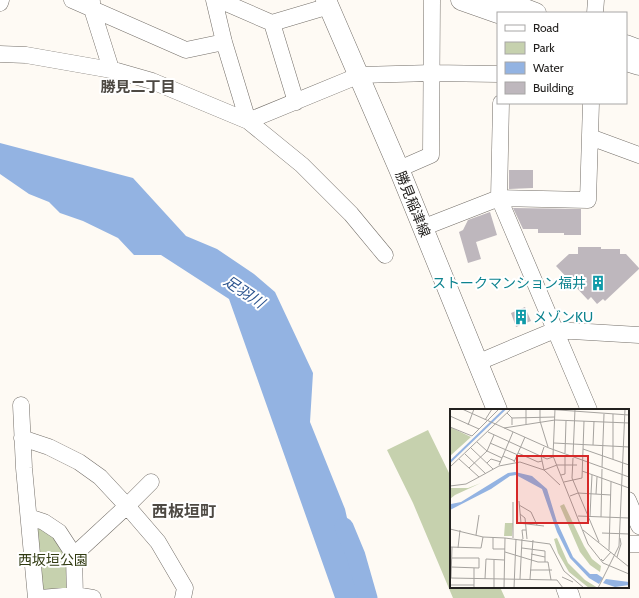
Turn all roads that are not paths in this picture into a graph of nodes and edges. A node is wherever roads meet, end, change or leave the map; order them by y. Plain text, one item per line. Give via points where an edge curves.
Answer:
1 (72, 0) edge
2 (214, 0) edge
3 (219, 0) edge
4 (432, 0) edge
5 (461, 0) edge
6 (596, 0) edge
7 (327, 3) edge
8 (92, 4) edge
9 (503, 4) edge
10 (532, 12) edge
11 (595, 12) edge
12 (272, 23) junction
13 (224, 42) junction
14 (627, 45) edge
15 (639, 50) edge
16 (0, 54) edge
17 (627, 61) edge
18 (639, 65) edge
19 (111, 69) junction
20 (432, 73) junction
21 (497, 74) edge
22 (360, 76) junction
23 (296, 102) junction
24 (501, 104) edge
25 (591, 104) edge
26 (248, 121) junction
27 (590, 137) junction
28 (639, 155) edge
29 (399, 169) junction
30 (499, 198) junction
31 (422, 228) junction
32 (384, 255) dead end
33 (555, 330) junction
34 (639, 335) edge
35 (479, 362) junction
36 (21, 405) dead end
37 (498, 409) edge
38 (589, 409) edge
39 (22, 438) junction
40 (151, 482) dead end
41 (629, 502) edge
42 (128, 506) junction
43 (29, 517) junction
44 (639, 526) edge
45 (74, 555) junction
46 (566, 588) edge
47 (75, 596) edge
48 (36, 598) edge
49 (41, 598) edge
50 (93, 598) edge
51 (183, 598) edge
52 (570, 598) edge

1 - 8 street
2 - 13 street
3 - 12 street
4 - 20 street
5 - 9 main road
6 - 11 street
7 - 12 street
7 - 22 main road, 勝見稲津線
8 - 13 street via 186,50
8 - 19 street
9 - 10 main road
12 - 23 street
13 - 26 street
14 - 15 main road
16 - 19 street via 26,54
17 - 18 main road
19 - 26 street via 152,81
20 - 21 street
20 - 22 street
20 - 29 street via 431,155
22 - 23 street
22 - 29 main road, 勝見稲津線
23 - 26 street
24 - 30 street
25 - 27 street
26 - 32 street via 302,165 351,214
27 - 28 street
27 - 30 street via 588,200
29 - 31 main road, 勝見稲津線
30 - 31 street
30 - 33 street
31 - 35 main road, 勝見稲津線
33 - 34 street
33 - 35 street
33 - 38 street
35 - 37 main road, 勝見稲津線
36 - 39 street
39 - 42 street via 49,447 79,462 100,477
39 - 43 street
40 - 42 street
41 - 44 street
42 - 45 street
42 - 51 street via 158,542 185,588
43 - 45 street via 44,522 59,532
43 - 48 street
45 - 47 street
46 - 52 main road
47 - 49 street
47 - 50 street

